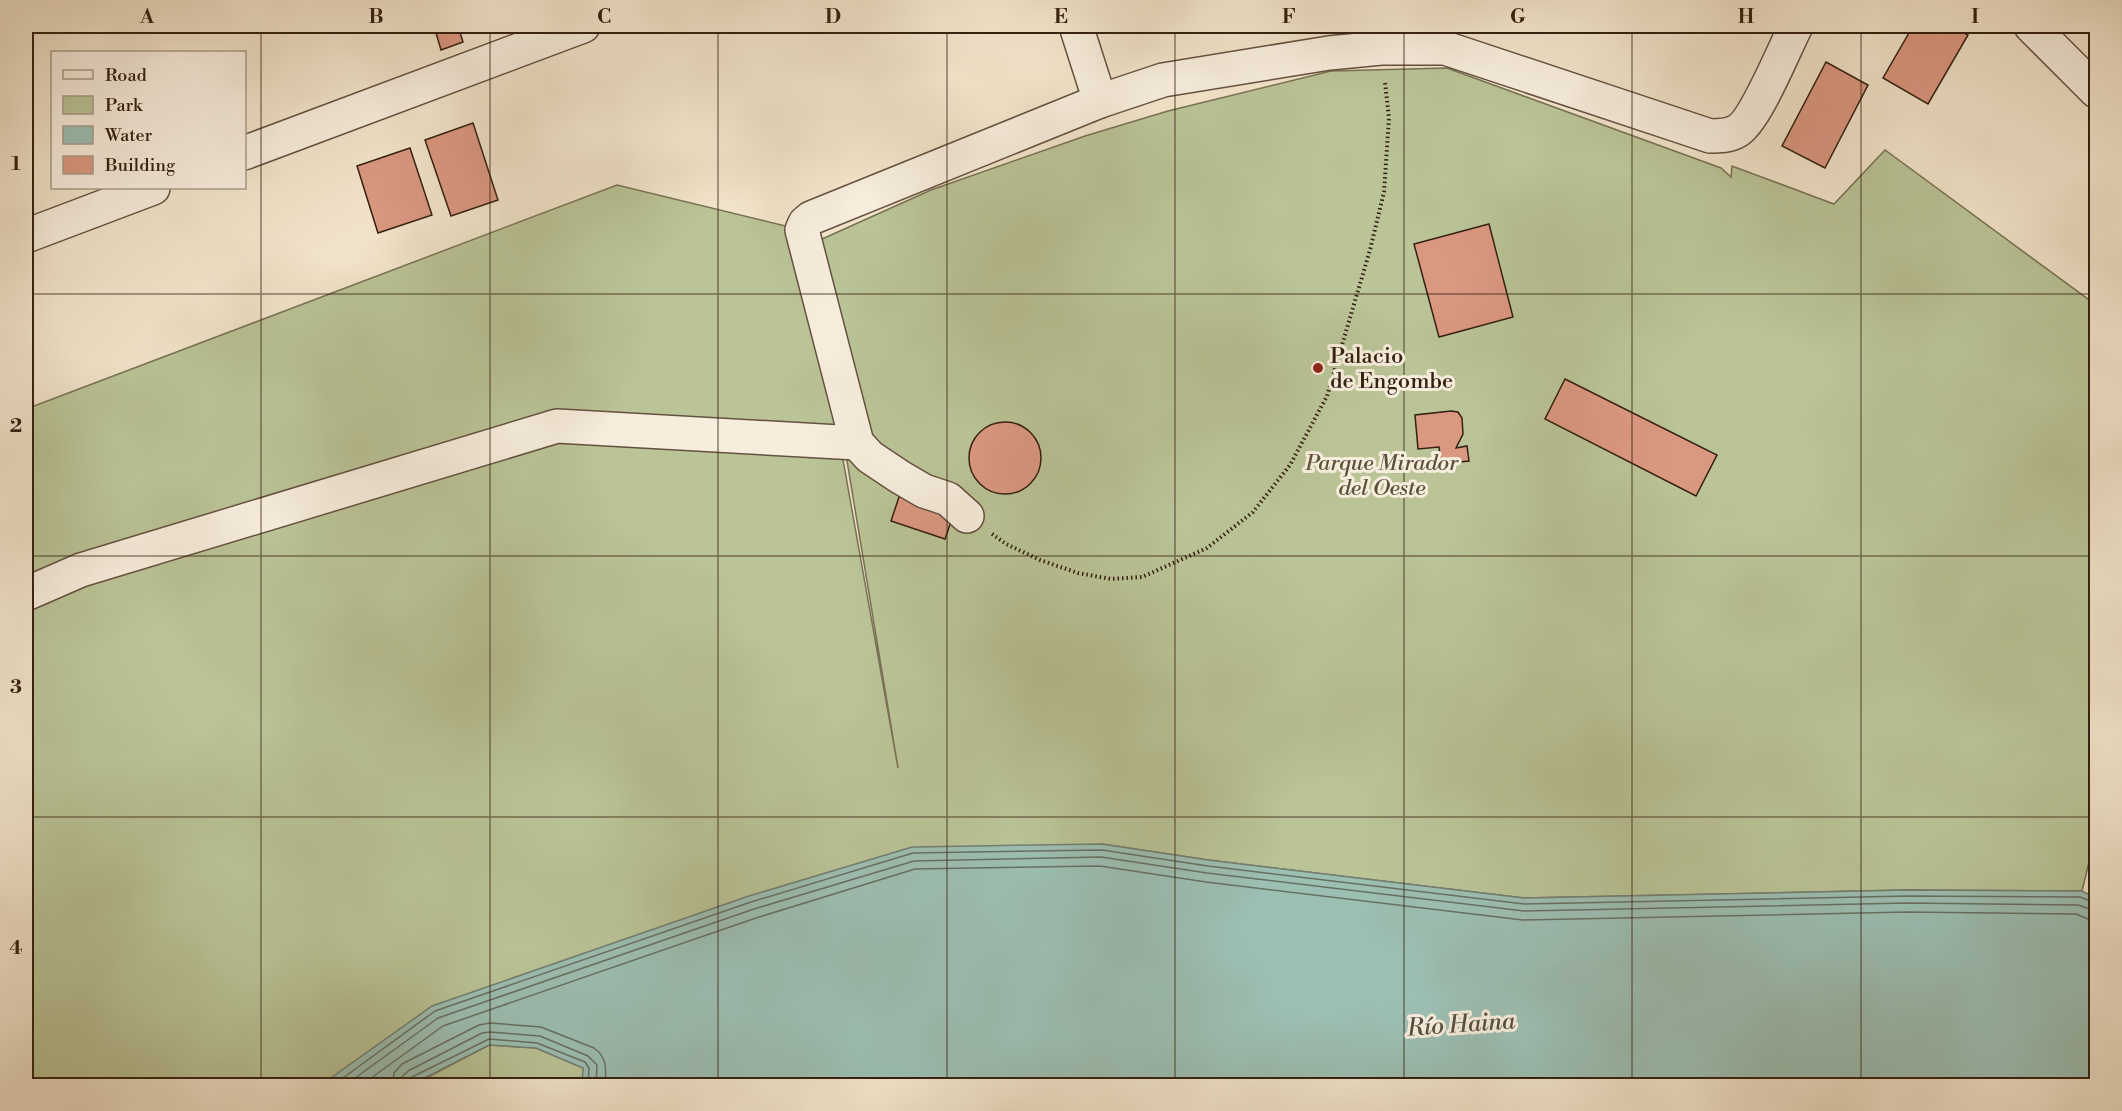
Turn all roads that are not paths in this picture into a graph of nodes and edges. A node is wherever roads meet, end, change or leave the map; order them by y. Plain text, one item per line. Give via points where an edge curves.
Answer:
1 (583, 26) edge
2 (1076, 26) edge
3 (1796, 26) edge
4 (2031, 26) edge
5 (2097, 91) edge
6 (1100, 101) junction
7 (246, 152) edge
8 (150, 189) edge
9 (26, 236) edge
10 (857, 443) junction
11 (967, 516) road end
12 (26, 594) edge

1 - 7 street
2 - 6 street
3 - 6 street via 1752,117 1739,130 1726,135 1710,136 1445,48 1329,53 1163,80
4 - 5 street
6 - 10 street via 805,223 802,230
8 - 9 street
10 - 11 street via 900,477 924,491 948,498
10 - 12 street via 557,426 81,570

